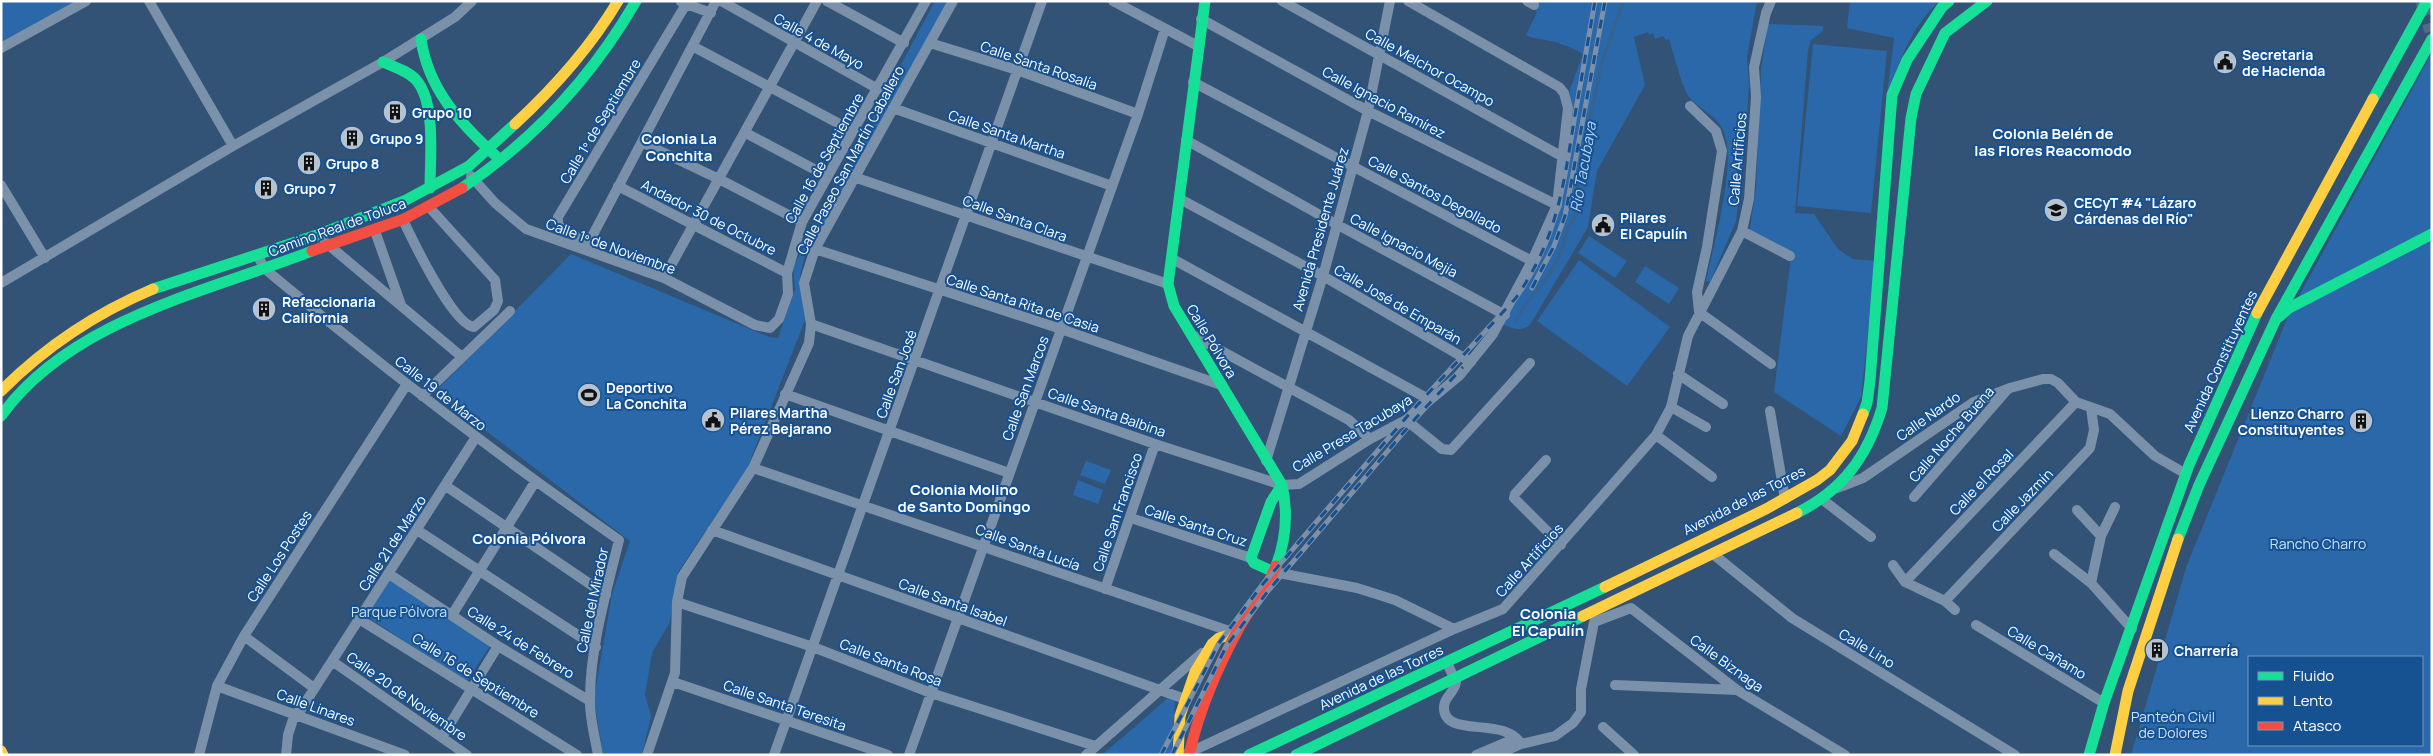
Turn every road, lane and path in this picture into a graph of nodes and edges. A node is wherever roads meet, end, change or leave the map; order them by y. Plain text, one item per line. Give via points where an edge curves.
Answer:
1 (86, 1) edge
2 (149, 1) edge
3 (472, 1) edge
4 (618, 1) edge
5 (636, 1) edge
6 (716, 1) edge
7 (722, 1) edge
8 (817, 1) edge
9 (827, 1) edge
10 (926, 1) edge
11 (953, 1) edge
12 (1042, 1) edge
13 (1113, 1) edge
14 (1205, 1) edge
15 (1282, 1) edge
16 (1390, 1) edge
17 (1408, 1) edge
18 (1771, 1) edge
19 (1949, 1) edge
20 (1987, 1) edge
21 (2418, 1) edge
22 (2427, 1) edge
23 (685, 2) edge
24 (711, 13) junction
25 (1201, 19) junction
26 (2416, 21) junction
27 (1165, 29) junction
28 (2432, 38) edge
29 (421, 39) junction
30 (794, 43) junction
31 (904, 43) junction
32 (930, 43) junction
33 (1198, 46) junction
34 (694, 47) junction
35 (1, 48) edge
36 (1380, 54) junction
37 (383, 62) junction
38 (1017, 70) junction
39 (1193, 82) junction
40 (769, 88) junction
41 (878, 89) junction
42 (1690, 106) dead end
43 (893, 108) junction
44 (1368, 111) junction
45 (1138, 114) junction
46 (853, 131) junction
47 (746, 133) junction
48 (1186, 140) junction
49 (643, 143) junction
50 (991, 144) junction
51 (233, 146) junction
52 (488, 149) junction
53 (1564, 157) junction
54 (501, 161) junction
55 (1352, 166) junction
56 (465, 169) junction
57 (827, 176) junction
58 (854, 178) junction
59 (719, 179) junction
60 (476, 181) junction
61 (1, 185) edge
62 (618, 186) junction
63 (1112, 186) junction
64 (430, 188) junction
65 (410, 198) junction
66 (1180, 199) junction
67 (1557, 205) junction
68 (430, 208) junction
69 (416, 214) junction
70 (967, 215) junction
71 (403, 220) junction
72 (802, 222) junction
73 (1336, 224) junction
74 (694, 225) junction
75 (375, 231) junction
76 (1742, 231) junction
77 (315, 234) junction
78 (2432, 234) edge
79 (329, 245) junction
80 (587, 247) junction
81 (814, 249) junction
82 (256, 255) junction
83 (1790, 256) dead end
84 (1881, 257) junction
85 (46, 258) junction
86 (1086, 258) junction
87 (1171, 258) junction
88 (1897, 258) junction
89 (1532, 261) junction
90 (264, 269) junction
91 (787, 273) junction
92 (1323, 276) junction
93 (664, 278) junction
94 (1, 283) edge
95 (1168, 284) junction
96 (940, 290) junction
97 (402, 306) junction
98 (510, 310) dead end
99 (1699, 312) junction
100 (1505, 315) junction
101 (2276, 319) junction
102 (811, 324) junction
103 (764, 328) joint
104 (1061, 329) junction
105 (1306, 330) junction
106 (1189, 333) junction
107 (36, 356) junction
108 (462, 357) junction
109 (915, 360) junction
110 (1471, 362) junction
111 (1530, 363) dead end
112 (1771, 364) dead end
113 (47, 369) junction
114 (1678, 374) junction
115 (406, 384) junction
116 (1221, 386) junction
117 (1289, 386) junction
118 (2010, 388) junction
119 (1, 391) edge
120 (785, 394) junction
121 (422, 396) junction
122 (1430, 400) junction
123 (1035, 402) junction
124 (2076, 402) junction
125 (1723, 404) dead end
126 (1671, 407) junction
127 (2091, 408) junction
128 (1770, 411) dead end
129 (1, 416) edge
130 (1406, 420) junction
131 (1706, 428) dead end
132 (889, 432) junction
133 (1656, 435) junction
134 (476, 437) junction
135 (1370, 439) junction
136 (1155, 444) junction
137 (1546, 460) dead end
138 (1266, 462) junction
139 (753, 468) junction
140 (1009, 473) junction
141 (2186, 474) junction
142 (1712, 476) dead end
143 (535, 482) junction
144 (1282, 485) junction
145 (446, 486) junction
146 (1835, 488) junction
147 (1914, 498) dead end
148 (1785, 499) junction
149 (1823, 500) junction
150 (864, 504) junction
151 (2115, 507) dead end
152 (2077, 510) dead end
153 (1131, 518) junction
154 (1746, 518) junction
155 (507, 526) junction
156 (417, 530) junction
157 (712, 530) junction
158 (1752, 535) junction
159 (2101, 536) junction
160 (1871, 538) dead end
161 (619, 540) joint
162 (984, 545) junction
163 (1561, 545) junction
164 (1713, 554) junction
165 (2054, 554) dead end
166 (1252, 558) junction
167 (1893, 565) dead end
168 (480, 570) junction
169 (1274, 572) junction
170 (388, 574) junction
171 (839, 575) junction
172 (1905, 582) junction
173 (2091, 583) junction
174 (1105, 590) junction
175 (606, 595) junction
176 (1945, 601) junction
177 (677, 602) junction
178 (2154, 608) junction
179 (1955, 610) dead end
180 (452, 615) junction
181 (957, 618) junction
182 (360, 619) junction
183 (1976, 625) dead end
184 (1454, 629) junction
185 (2132, 629) junction
186 (1236, 633) junction
187 (244, 636) junction
188 (1212, 644) junction
189 (498, 646) junction
190 (596, 647) junction
191 (813, 647) junction
192 (332, 661) junction
193 (1447, 663) junction
194 (1454, 678) junction
195 (673, 682) junction
196 (1615, 685) dead end
197 (217, 686) junction
198 (314, 688) junction
199 (471, 688) junction
200 (1163, 689) junction
201 (1737, 690) junction
202 (931, 693) junction
203 (1185, 698) junction
204 (590, 701) junction
205 (2104, 703) junction
206 (296, 714) junction
207 (787, 719) junction
208 (1603, 727) dead end
209 (2096, 727) junction
210 (442, 737) junction
211 (1518, 741) junction
212 (1096, 746) junction
213 (1, 751) edge
214 (649, 754) edge
215 (1185, 754) edge
216 (3, 755) edge
217 (199, 755) edge
218 (286, 755) edge
219 (405, 755) edge
220 (467, 755) edge
221 (577, 755) edge
222 (598, 755) edge
223 (774, 755) edge
224 (888, 755) edge
225 (910, 755) edge
226 (1086, 755) edge
227 (1249, 755) edge
228 (1296, 755) edge
229 (1476, 755) edge
230 (1496, 755) edge
231 (1634, 755) edge
232 (1845, 755) edge
233 (2015, 755) edge
234 (2084, 755) edge
235 (2089, 755) edge
236 (2100, 755) edge
237 (2115, 755) edge

1 - 35 street
2 - 51 street
3 - 29 street via 455,17
4 - 52 main road, Camino Real de Toluca via 569,72
5 - 54 main road, Camino Real de Toluca via 609,47 580,83
6 - 24 street
7 - 30 street, Calle 4 de Mayo
8 - 30 street
9 - 31 street
10 - 31 street, Calle 16 de Septiembre
11 - 32 street, Calle Paseo San Martín Caballero
12 - 38 street, Calle San José
13 - 27 street
14 - 25 main road, Calle Pólvora
15 - 36 street, Calle Melchor Ocampo
16 - 36 street, Avenida Presidente Juárez
17 - 53 street, Calle Presa Tacubaya via 1559,88 1564,93 1568,108
18 - 76 street, Calle Artificios via 1754,67 1756,97 1749,199
19 - 84 main road, Avenida de las Torres via 1907,60 1892,95
20 - 88 main road via 1945,34 1916,94
21 - 26 main road
22 - 26 main road, Avenida Constituyentes
23 - 24 street
23 - 80 street, Calle 1º de Septiembre via 558,217 561,228
24 - 34 street
25 - 33 main road, Calle Pólvora
25 - 44 street, Calle Ignacio Ramírez
26 - 141 main road, Avenida Constituyentes via 2256,314
27 - 33 street
27 - 45 street, Calle San Marcos
28 - 101 main road
29 - 37 street
29 - 52 main road via 428,73 458,120
30 - 40 street
30 - 41 street, Calle 4 de Mayo
31 - 41 street, Calle 16 de Septiembre
32 - 38 street, Calle Santa Rosalía
32 - 43 street, Calle Paseo San Martín Caballero
33 - 39 main road, Calle Pólvora
34 - 40 street
34 - 49 street
36 - 44 street, Avenida Presidente Juárez
36 - 53 street, Calle Melchor Ocampo
37 - 51 street
37 - 64 main road via 409,74 423,90 428,116
38 - 45 street, Calle Santa Rosalía
38 - 50 street, Calle San José
39 - 48 main road, Calle Pólvora
39 - 55 street, Calle Santos Degollado
40 - 46 street
40 - 47 street
41 - 46 street, Calle 16 de Septiembre
42 - 99 street, Calle Artificios via 1716,131 1722,151 1697,292
43 - 50 street, Calle Santa Martha
43 - 58 street, Calle Paseo San Martín Caballero
44 - 55 street, Avenida Presidente Juárez
44 - 67 street, Calle Ignacio Ramírez
45 - 63 street, Calle San Marcos
46 - 57 street, Calle 16 de Septiembre
47 - 57 street
47 - 59 street
48 - 66 main road, Calle Pólvora
48 - 73 street, Calle Ignacio Mejía
49 - 59 street
49 - 62 street
50 - 63 street, Calle Santa Martha
50 - 70 street, Calle San José
51 - 85 street
52 - 54 main road
52 - 56 main road, Camino Real de Toluca
53 - 67 street, Calle Presa Tacubaya
54 - 60 main road, Camino Real de Toluca
55 - 73 street, Avenida Presidente Juárez
55 - 89 street, Calle Santos Degollado
56 - 60 street, Calle 1º de Noviembre
56 - 64 main road, Camino Real de Toluca
57 - 72 street, Calle 16 de Septiembre
58 - 70 street, Calle Santa Clara
58 - 81 street, Calle Paseo San Martín Caballero
59 - 72 street
59 - 74 street
60 - 68 main road, Camino Real de Toluca
60 - 80 street, Calle 1º de Noviembre via 509,217 526,229
61 - 85 street
62 - 74 street, Andador 30 de Octubre
62 - 80 street
63 - 86 street, Calle San Marcos
64 - 65 main road, Camino Real de Toluca
65 - 69 main road
65 - 77 main road, Camino Real de Toluca
66 - 87 main road, Calle Pólvora
66 - 92 street, Calle José de Emparán
67 - 89 street, Calle Presa Tacubaya
68 - 69 main road, Camino Real de Toluca
68 - 71 street via 495,280 498,301 494,310 477,325 468,325 443,295
69 - 71 main road, Camino Real de Toluca
70 - 86 street, Calle Santa Clara
70 - 96 street, Calle San José
71 - 75 main road, Camino Real de Toluca
72 - 91 street, Calle 16 de Septiembre
73 - 92 street, Avenida Presidente Juárez
73 - 100 street, Calle Ignacio Mejía
74 - 91 street, Andador 30 de Octubre
74 - 93 street
75 - 79 main road, Camino Real de Toluca
75 - 97 street
76 - 83 street
76 - 99 street, Calle Artificios
77 - 79 street
77 - 82 main road, Camino Real de Toluca
78 - 101 main road via 2290,308
79 - 90 main road, Camino Real de Toluca
79 - 97 street
80 - 93 street, Calle 1º de Noviembre
81 - 96 street, Calle Santa Rita de Casia
81 - 102 street, Calle Paseo San Martín Caballero via 804,283
82 - 90 street, Calle 19 de Marzo
82 - 107 main road, Camino Real de Toluca via 152,289 96,316
84 - 88 main road
84 - 148 main road, Avenida de las Torres via 1870,381 1860,422 1852,441 1830,470
85 - 94 street
86 - 95 street, Calle Santa Clara
86 - 104 street, Calle San Marcos
87 - 95 main road, Calle Pólvora
87 - 105 street
88 - 146 main road via 1882,408 1868,444
89 - 100 street, Calle Presa Tacubaya
90 - 113 main road, Camino Real de Toluca via 157,304 104,331
90 - 115 street, Calle 19 de Marzo
91 - 103 street, Calle 16 de Septiembre via 788,294 780,320 770,328
92 - 105 street, Avenida Presidente Juárez
92 - 110 street, Calle José de Emparán
93 - 103 street, Calle 1º de Noviembre
95 - 106 main road, Calle Pólvora via 1174,306
96 - 104 street, Calle Santa Rita de Casia
96 - 109 street, Calle San José
97 - 108 street
98 - 108 street
99 - 112 street
99 - 114 street, Calle Artificios via 1688,336
100 - 110 street, Calle Presa Tacubaya
101 - 178 main road via 2199,486
102 - 109 street, Calle Santa Balbina
102 - 120 street, Calle Paseo San Martín Caballero via 809,343
104 - 116 street, Calle Santa Rita de Casia
104 - 123 street, Calle San Marcos
105 - 117 street, Avenida Presidente Juárez
105 - 122 street
106 - 116 main road, Calle Pólvora
106 - 117 street
107 - 113 main road
107 - 119 main road, Camino Real de Toluca
108 - 121 street
109 - 123 street, Calle Santa Balbina
109 - 132 street, Calle San José
110 - 122 street, Calle Presa Tacubaya
111 - 130 street via 1451,450 1442,450
113 - 129 main road, Camino Real de Toluca
114 - 125 street
114 - 126 street, Calle Artificios
115 - 121 street, Calle 19 de Marzo
115 - 187 street, Calle Los Postes
116 - 138 main road, Calle Pólvora
117 - 135 street via 1349,420
117 - 138 street, Avenida Presidente Juárez
118 - 124 street, Calle Nardo via 2051,379
118 - 146 street, Calle Nardo via 1974,402 1864,478
118 - 147 street, Calle Noche Buena
120 - 132 street
120 - 139 street, Calle Paseo San Martín Caballero
121 - 134 street, Calle 19 de Marzo
122 - 130 street, Calle Presa Tacubaya
123 - 136 street, Calle Santa Balbina
123 - 140 street, Calle San Marcos
124 - 127 street
124 - 172 street, Calle el Rosal
126 - 131 street
126 - 133 street, Calle Artificios
127 - 141 street via 2110,414 2155,456
127 - 176 street, Calle Jazmín via 2094,430 2090,448
128 - 148 street
130 - 135 street, Calle Presa Tacubaya
132 - 140 street
132 - 150 street, Calle San José
133 - 142 street
133 - 163 street, Calle Artificios
134 - 143 street, Calle 19 de Marzo
134 - 145 street, Calle 21 de Marzo
135 - 144 street, Calle Presa Tacubaya via 1299,484
136 - 144 street, Calle Santa Balbina
136 - 153 street, Calle San Francisco
137 - 163 street via 1514,498
138 - 144 main road, Calle Pólvora
139 - 150 street, Calle Santa Lucía
139 - 157 street, Calle Paseo San Martín Caballero
140 - 162 street, Calle San Marcos
141 - 185 main road, Avenida Constituyentes
143 - 155 street
143 - 161 street, Calle 19 de Marzo
144 - 166 main road via 1271,502
144 - 169 main road via 1286,500 1283,540
145 - 155 street
145 - 156 street, Calle 21 de Marzo
146 - 149 main road
148 - 154 main road, Avenida de las Torres
149 - 158 main road
149 - 160 street
150 - 162 street, Calle Santa Lucía
150 - 171 street, Calle San José
151 - 159 street
152 - 159 street
153 - 166 street, Calle Santa Cruz
153 - 174 street, Calle San Francisco
154 - 158 main road
154 - 193 main road, Avenida de las Torres
155 - 168 street
155 - 175 street
156 - 168 street
156 - 170 street, Calle 21 de Marzo
157 - 171 street, Calle Santa Isabel
157 - 177 street, Calle Paseo San Martín Caballero via 682,578
158 - 164 main road
159 - 173 street
161 - 175 street, Calle del Mirador
162 - 174 street, Calle Santa Lucía
162 - 181 street, Calle San Marcos
163 - 184 street, Calle Artificios via 1503,610
164 - 194 main road
164 - 233 street, Calle Lino via 1792,618
165 - 173 street
166 - 169 main road via 1254,563
167 - 172 street
168 - 180 street
168 - 190 street
169 - 184 street via 1357,588 1395,600
169 - 186 main road
170 - 180 street, Calle 24 de Febrero
170 - 182 street, Calle 21 de Marzo
171 - 181 street, Calle Santa Isabel
171 - 191 street, Calle San José
172 - 176 street
173 - 185 street
174 - 186 street, Calle Santa Lucía
175 - 190 street, Calle del Mirador
176 - 179 street
177 - 191 street, Calle Santa Rosa
177 - 195 street
178 - 236 main road via 2120,690
178 - 237 main road via 2128,691
180 - 189 street, Calle 24 de Febrero
181 - 200 street, Calle Santa Isabel
181 - 202 street, Calle San Marcos
182 - 192 street, Calle 21 de Marzo
182 - 199 street, Calle 16 de Septiembre
183 - 205 street, Calle Cañamo
184 - 215 street, Calle Artificios
185 - 205 main road, Avenida Constituyentes
186 - 188 main road via 1218,638
186 - 215 main road via 1208,690
187 - 197 street, Calle Los Postes
187 - 198 street
188 - 200 street
188 - 203 main road via 1195,672
189 - 199 street
189 - 204 street, Calle 24 de Febrero
190 - 204 street, Calle del Mirador
191 - 202 street, Calle Santa Rosa
191 - 207 street, Calle San José
192 - 198 street, Calle 21 de Marzo
192 - 210 street, Calle 20 de Noviembre
193 - 194 street
193 - 227 main road, Avenida de las Torres
194 - 211 street via 1455,688 1444,704 1450,721 1502,730
194 - 228 main road
195 - 207 street, Calle Santa Teresita
195 - 214 street
196 - 201 street
197 - 206 street, Calle Linares
197 - 217 street, Calle Los Postes
198 - 206 street, Calle 21 de Marzo
199 - 210 street
199 - 221 street, Calle 16 de Septiembre
200 - 203 street, Calle Santa Isabel
200 - 212 street
201 - 211 street, Calle Biznaga via 1631,608 1594,622 1581,689 1581,712 1573,723 1559,734
201 - 232 street, Calle Biznaga
202 - 212 street, Calle Santa Rosa
202 - 225 street, Calle San Marcos
203 - 215 main road via 1180,716
204 - 222 street, Calle del Mirador
205 - 209 main road, Avenida Constituyentes
206 - 218 street, Calle 21 de Marzo via 288,735
206 - 219 street, Calle Linares
207 - 223 street, Calle San José
207 - 224 street, Calle Santa Teresita
208 - 231 street
209 - 234 main road
209 - 235 main road, Avenida Constituyentes
210 - 220 street, Calle 20 de Noviembre
211 - 229 street
211 - 230 street
212 - 226 street
213 - 216 main road

